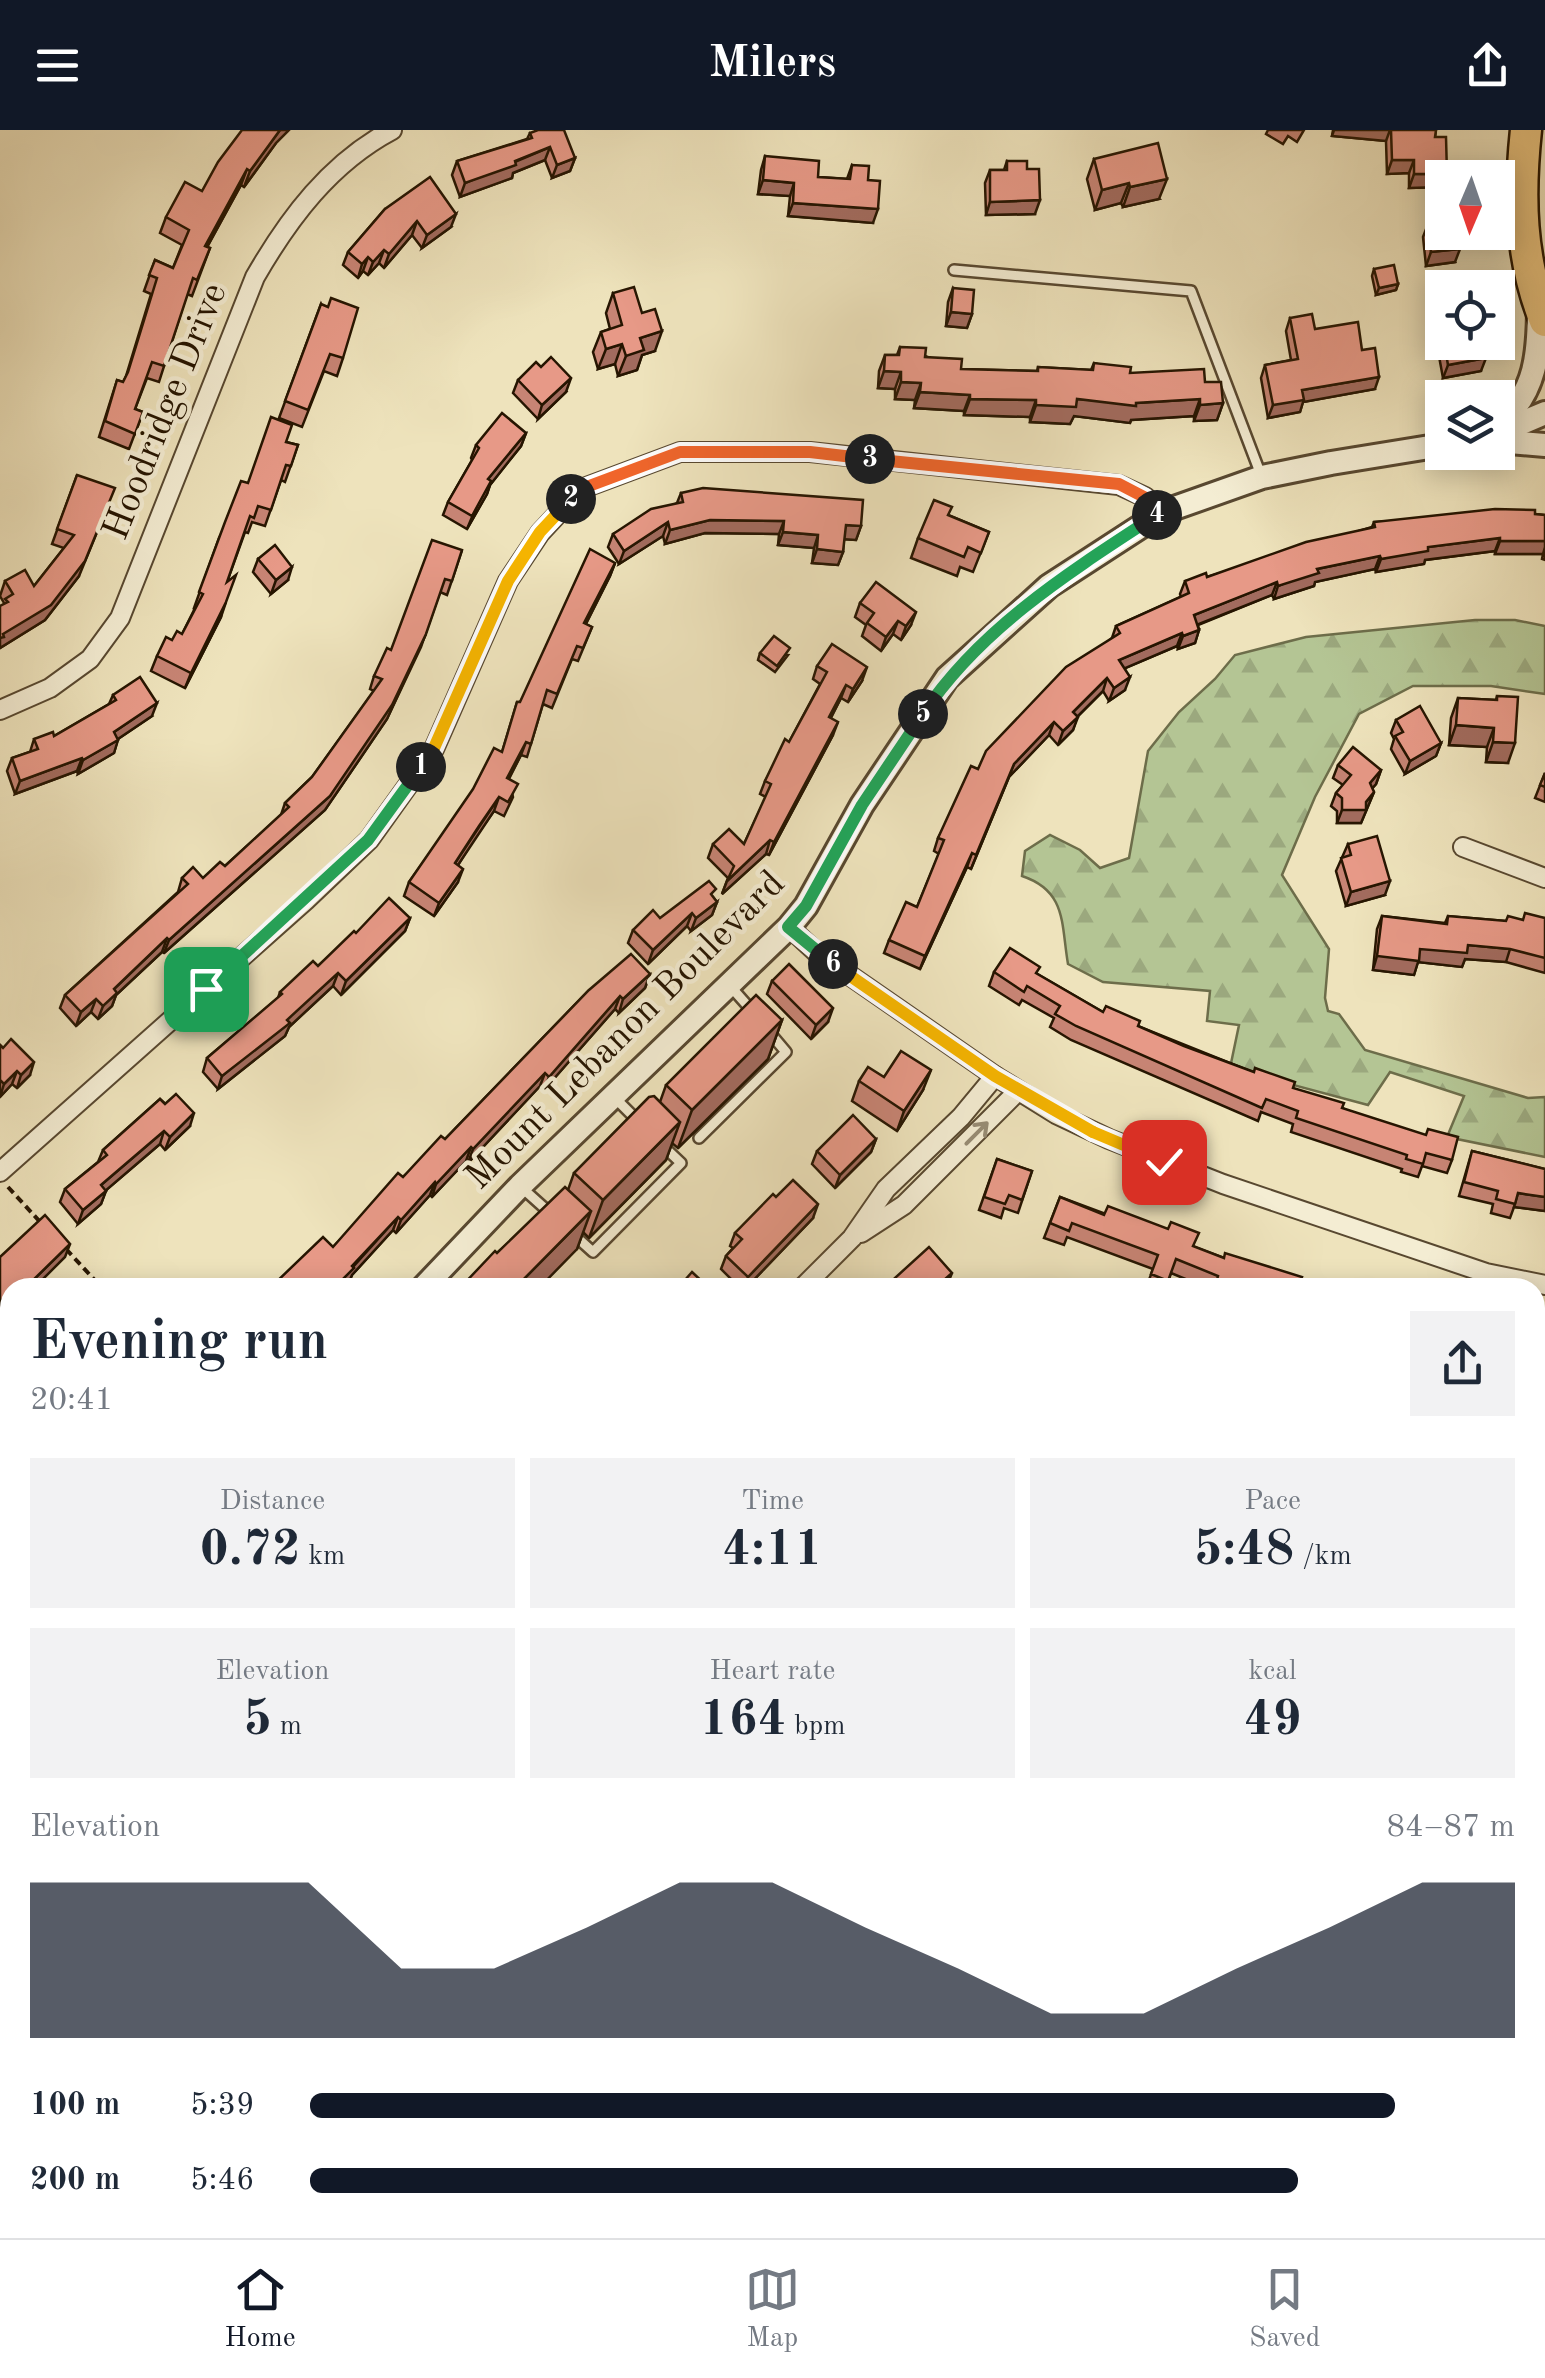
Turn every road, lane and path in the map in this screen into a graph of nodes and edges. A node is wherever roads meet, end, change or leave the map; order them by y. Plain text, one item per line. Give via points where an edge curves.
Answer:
1 (392, 130) edge
2 (1526, 130) edge
3 (954, 270) dead end
4 (1542, 313) edge
5 (1515, 408) edge
6 (1545, 413) edge
7 (1515, 426) edge
8 (1515, 442) edge
9 (1545, 445) edge
10 (1425, 448) edge
11 (1262, 478) junction
12 (1163, 512) junction
13 (0, 710) edge
14 (1463, 847) dead end
15 (1545, 878) edge
16 (788, 927) junction
17 (728, 984) junction
18 (995, 1076) junction
19 (1018, 1091) junction
20 (613, 1096) junction
21 (642, 1125) edge
22 (655, 1138) edge
23 (699, 1138) edge
24 (919, 1158) junction
25 (2, 1167) edge
26 (935, 1175) junction
27 (520, 1186) junction
28 (552, 1215) edge
29 (566, 1228) edge
30 (48, 1230) edge
31 (852, 1238) junction
32 (62, 1245) edge
33 (93, 1278) edge
34 (433, 1278) edge
35 (812, 1278) edge
36 (1511, 1278) edge

1 - 13 street, Hoodridge Drive via 320,184 255,277 120,618 90,659 50,688
2 - 4 main road via 1522,222
3 - 11 lane via 1191,291
4 - 5 street via 1532,375
6 - 7 street
8 - 9 street
10 - 11 street, Mount Lebanon Boulevard
11 - 12 street, Mount Lebanon Boulevard
12 - 16 street, Mount Lebanon Boulevard via 1049,586 947,678
12 - 25 street via 1119,484 810,452 680,452 581,489 540,532 508,581 434,748 368,840
14 - 15 street
16 - 17 street, Mount Lebanon Boulevard
16 - 18 street
17 - 20 street, Mount Lebanon Boulevard
17 - 23 lane via 786,1052
18 - 19 street
18 - 24 street
26 -> 19 street
19 - 36 street via 1164,1162
20 - 21 lane
20 - 27 street, Mount Lebanon Boulevard
22 - 29 lane via 680,1163 593,1252
24 - 26 street
24 - 31 street
25 - 30 path via 8,1188
26 - 31 street via 904,1205
27 - 28 lane
27 - 34 street, Mount Lebanon Boulevard
31 - 35 street
32 - 33 path

